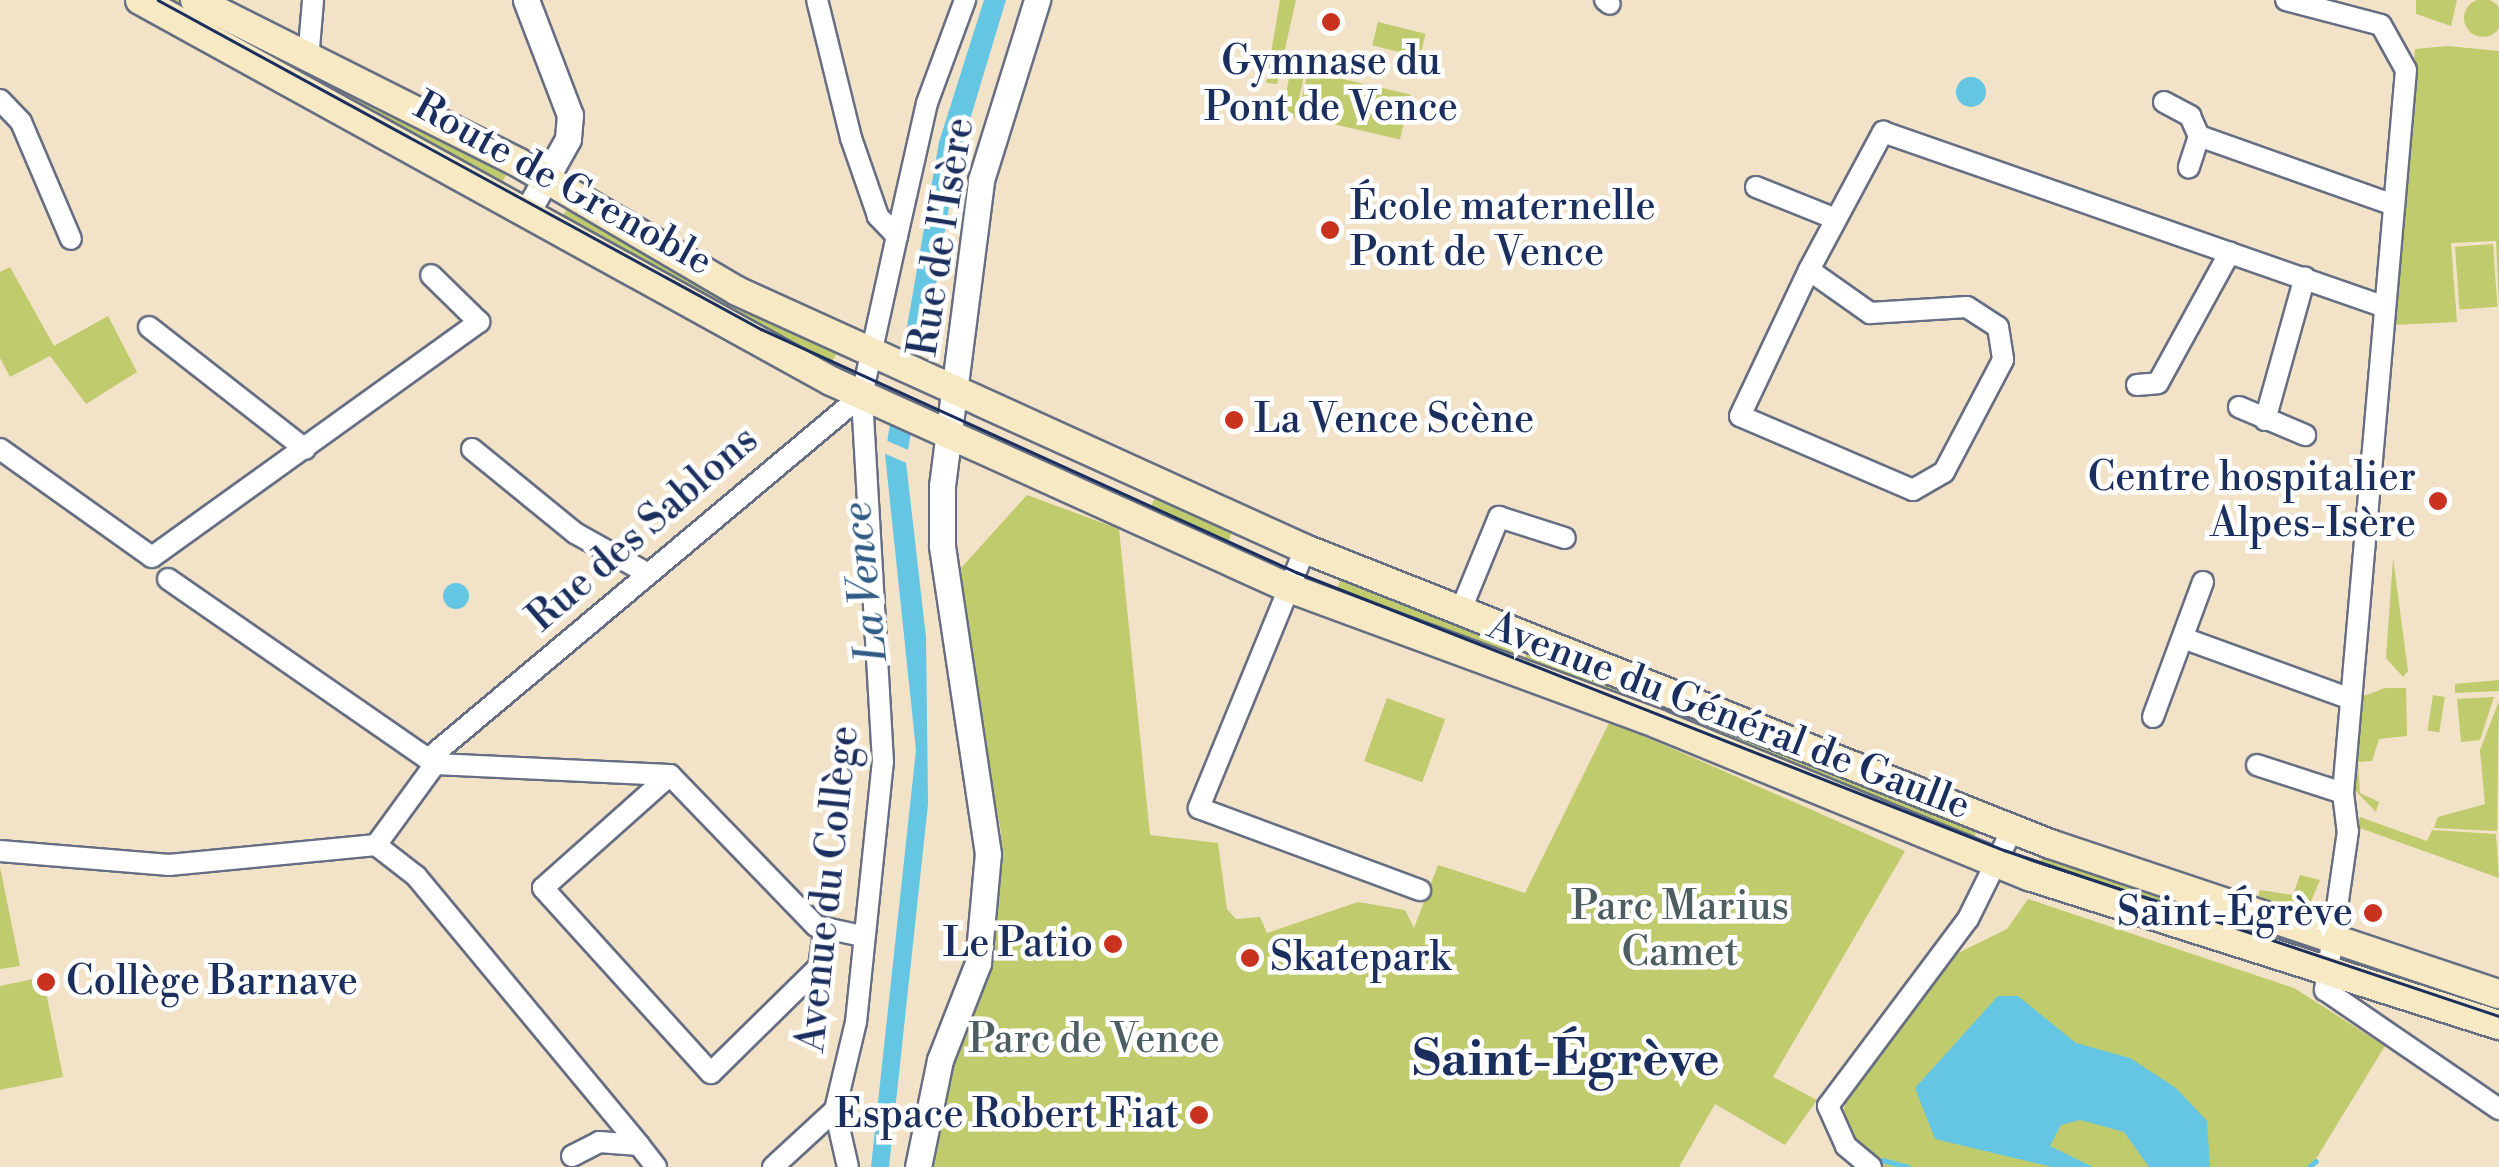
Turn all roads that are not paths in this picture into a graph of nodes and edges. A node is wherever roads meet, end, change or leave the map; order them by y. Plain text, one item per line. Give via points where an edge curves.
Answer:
1 (140, 0) edge
2 (195, 0) edge
3 (313, 0) edge
4 (526, 0) edge
5 (817, 0) edge
6 (965, 0) edge
7 (1037, 0) edge
8 (2286, 0) edge
9 (308, 60) junction
10 (0, 100) edge
11 (2164, 102) dead end
12 (2199, 136) junction
13 (2190, 168) dead end
14 (546, 178) junction
15 (1756, 187) dead end
16 (2394, 205) junction
17 (528, 212) junction
18 (1836, 218) junction
19 (897, 236) junction
20 (71, 239) dead end
21 (2230, 252) junction
22 (1808, 270) junction
23 (432, 276) dead end
24 (2304, 278) junction
25 (2382, 306) junction
26 (149, 326) dead end
27 (882, 356) junction
28 (947, 382) junction
29 (2138, 385) dead end
30 (862, 395) junction
31 (2240, 407) dead end
32 (2265, 420) junction
33 (940, 429) junction
34 (2305, 435) dead end
35 (0, 449) edge
36 (305, 449) junction
37 (472, 449) dead end
38 (1565, 538) dead end
39 (1305, 550) junction
40 (647, 574) junction
41 (168, 579) dead end
42 (2203, 582) dead end
43 (1289, 588) junction
44 (1460, 612) junction
45 (2183, 638) junction
46 (2351, 699) junction
47 (2153, 717) dead end
48 (432, 761) junction
49 (2258, 765) dead end
50 (670, 774) junction
51 (2343, 793) junction
52 (2012, 828) junction
53 (376, 845) junction
54 (0, 852) edge
55 (1998, 864) junction
56 (1420, 890) dead end
57 (824, 931) junction
58 (862, 936) junction
59 (2327, 937) junction
60 (2322, 972) junction
61 (2499, 994) edge
62 (2499, 1025) edge
63 (2499, 1109) edge
64 (836, 1110) junction
65 (639, 1144) junction
66 (572, 1156) dead end
67 (656, 1167) edge
68 (773, 1167) edge
69 (848, 1167) edge
70 (918, 1167) edge
71 (1871, 1167) edge

1 - 17 main road, Route de Grenoble
2 - 9 main road, Route de Grenoble
3 - 9 street
4 - 14 street via 570,116
5 - 19 street via 850,138 878,216
6 - 19 street, Avenue du Collège via 928,103
7 - 28 street, Rue de l'Isère via 981,180
8 - 16 street via 2381,25 2404,55
9 - 14 main road, Route de Grenoble
10 - 20 street via 21,122
11 - 12 street via 2190,116
12 - 13 street
12 - 16 street
14 - 17 street
14 - 27 main road, Route de Grenoble via 737,291
15 - 18 street
16 - 25 street
17 - 30 main road, Route de Grenoble
18 - 21 street via 1883,132
18 - 22 street
19 - 27 street, Avenue du Collège
21 - 24 street
21 - 29 street via 2158,383
22 - 22 street via 1870,314 1967,306 1998,327 2003,360 1937,480 1901,488 1740,416
23 - 36 street via 479,322
24 - 25 street
24 - 32 street
25 - 46 street
26 - 36 street
27 - 28 main road, Route de Grenoble
27 - 30 street, Avenue du Collège
28 - 33 street, Rue de l'Isère
28 - 39 main road, Avenue du Général de Gaulle
30 - 33 main road, Route de Grenoble
30 - 40 street, Rue des Sablons
30 - 58 street, Avenue du Collège via 884,762
31 - 32 street
32 - 34 street
33 - 43 main road, Avenue du Général de Gaulle
33 - 70 street, Rue de l'Isère via 942,545 988,854 978,962 940,1060
35 - 36 street via 152,557
37 - 40 street via 575,533
38 - 44 street via 1500,517
39 - 43 street
39 - 44 main road, Avenue du Général de Gaulle
40 - 48 street, Rue des Sablons
41 - 48 street
42 - 45 street
43 - 55 main road, Avenue du Général de Gaulle via 1604,703
43 - 56 street via 1199,808
44 - 52 main road, Avenue du Général de Gaulle
45 - 46 street
45 - 47 street
46 - 51 street
48 - 50 street
48 - 53 street, Rue des Sablons
49 - 51 street
50 - 57 street
50 - 57 street via 544,888 710,1073 820,968
51 - 59 street via 2348,831
52 - 55 street
52 - 59 main road, Avenue du Général de Gaulle
53 - 54 street via 169,864
53 - 65 street via 416,876
55 - 60 main road, Avenue du Général de Gaulle
55 - 71 street via 1968,919 1828,1106 1846,1146
57 - 58 street
58 - 64 street, Avenue du Collège via 856,1022
59 - 60 street
59 - 61 main road, Avenue du Général de Gaulle
60 - 62 main road, Avenue du Général de Gaulle
60 - 63 street via 2338,1006
64 - 68 street, Avenue du Collège
64 - 69 street
65 - 66 street via 599,1142
65 - 67 street

